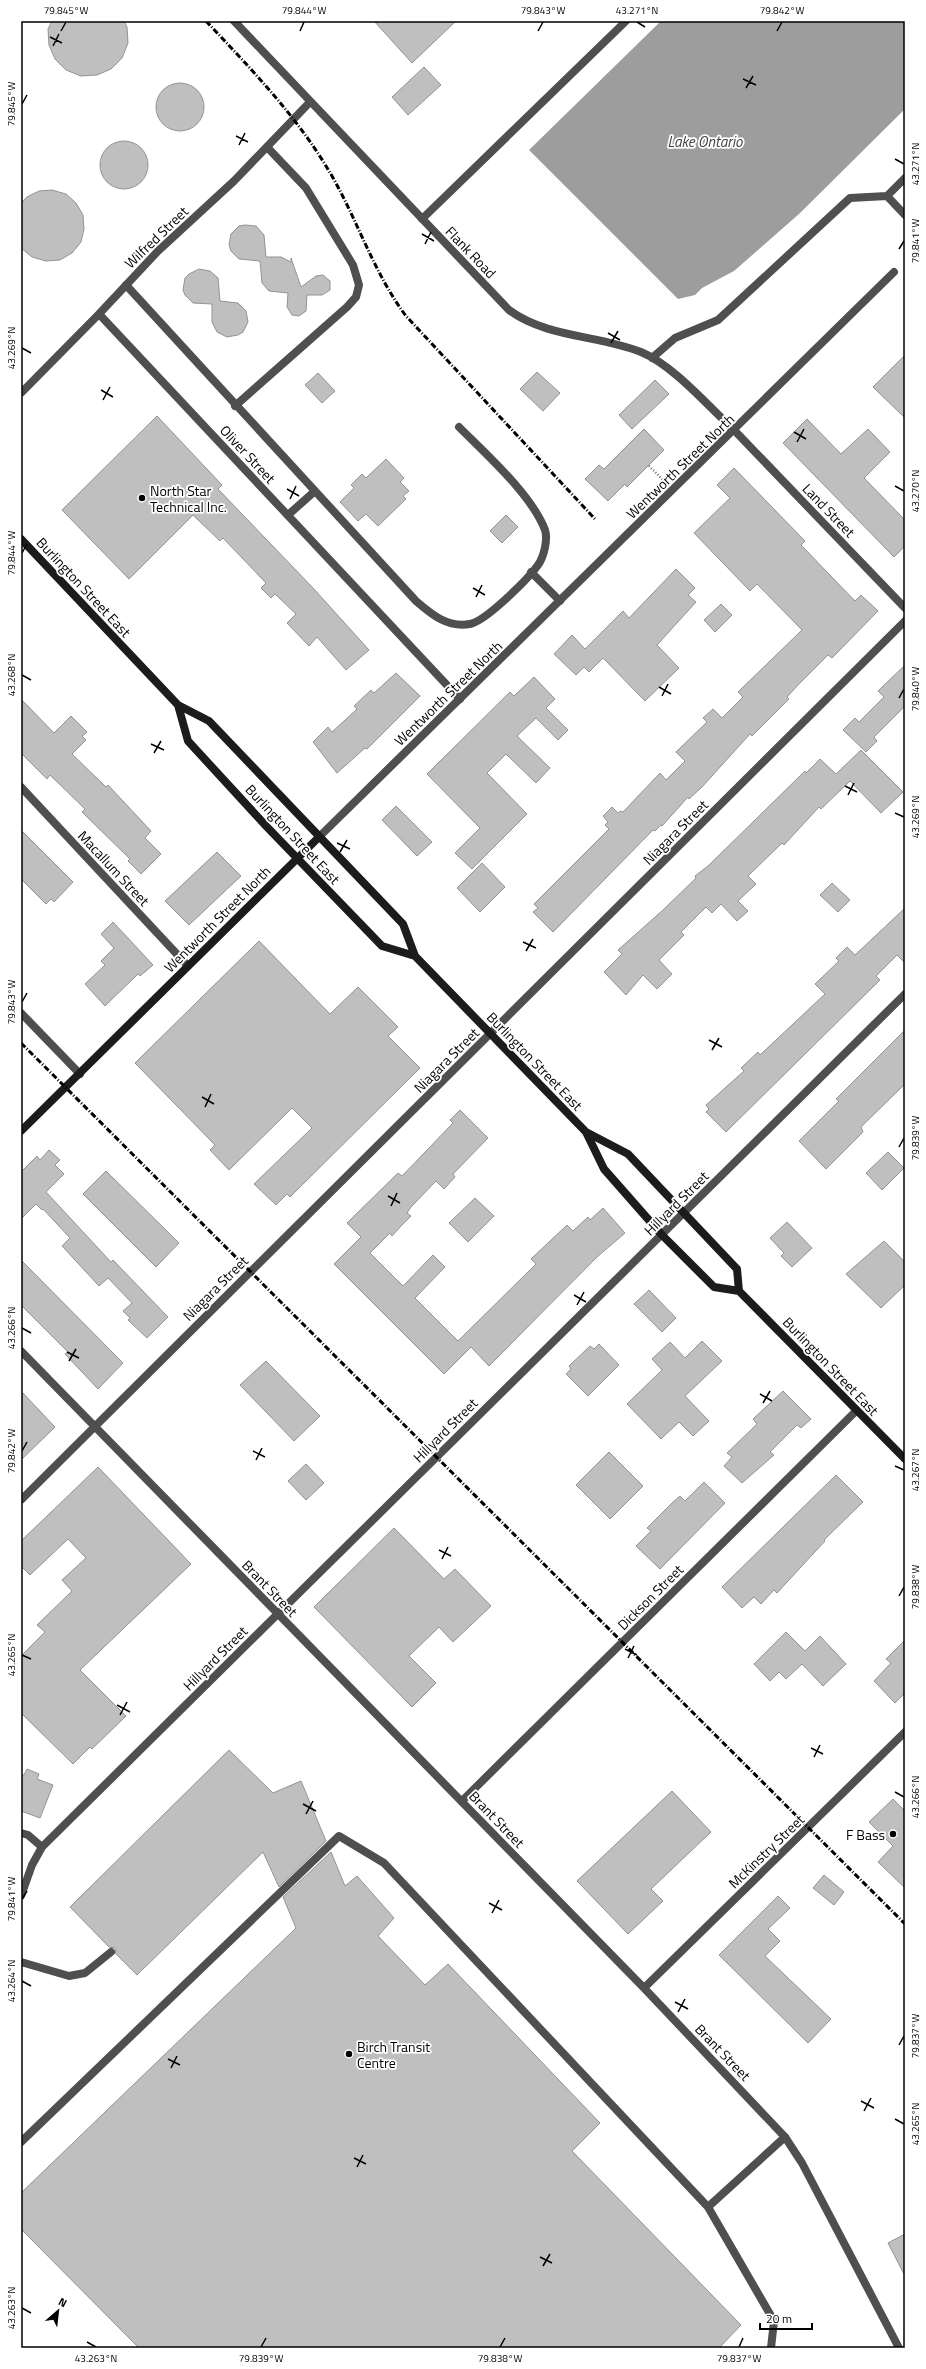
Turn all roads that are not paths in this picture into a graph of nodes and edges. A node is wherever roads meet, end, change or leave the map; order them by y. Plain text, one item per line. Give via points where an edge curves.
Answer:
1 (234, 21) edge
2 (626, 21) edge
3 (310, 102) junction
4 (267, 147) junction
5 (905, 178) edge
6 (887, 196) junction
7 (905, 215) edge
8 (422, 219) junction
9 (894, 272) dead end
10 (126, 285) junction
11 (99, 314) junction
12 (652, 358) junction
13 (21, 393) edge
14 (235, 406) junction
15 (459, 427) dead end
16 (734, 430) junction
17 (315, 491) junction
18 (288, 515) junction
19 (21, 539) edge
20 (531, 572) junction
21 (560, 601) junction
22 (905, 608) edge
23 (905, 622) edge
24 (460, 699) junction
25 (178, 705) junction
26 (21, 787) edge
27 (319, 837) junction
28 (298, 858) junction
29 (415, 956) junction
30 (188, 966) junction
31 (905, 994) edge
32 (21, 1013) edge
33 (490, 1035) junction
34 (80, 1074) junction
35 (21, 1132) edge
36 (586, 1132) junction
37 (685, 1213) junction
38 (662, 1235) junction
39 (739, 1291) junction
40 (21, 1351) edge
41 (856, 1411) junction
42 (94, 1427) junction
43 (905, 1459) edge
44 (21, 1500) edge
45 (278, 1615) junction
46 (905, 1732) edge
47 (462, 1801) junction
48 (21, 1833) edge
49 (42, 1847) junction
50 (21, 1896) edge
51 (111, 1952) dead end
52 (21, 1962) edge
53 (644, 1988) junction
54 (785, 2137) junction
55 (21, 2142) edge
56 (708, 2207) junction
57 (771, 2348) edge
58 (899, 2348) edge

1 - 3 street, Flank Road
2 - 8 street
3 - 4 street, Wilfred Street
3 - 8 street, Flank Road
4 - 10 street, Wilfred Street
4 - 14 street via 306,188 353,265 359,285 356,297 347,307
5 - 6 street
6 - 7 street
6 - 12 street via 850,198 718,320 675,338
8 - 12 street, Flank Road via 506,307 520,318 551,329 641,352
9 - 16 street, Wentworth Street North
10 - 11 street, Wilfred Street
10 - 14 street
11 - 13 street, Wilfred Street
11 - 18 street, Oliver Street
12 - 16 street, Flank Road via 669,369
14 - 17 street
15 - 20 street via 517,488 545,530 546,545 539,564
16 - 21 street, Wentworth Street North
16 - 22 street, Land Street
17 - 18 street
17 - 20 street via 416,601 442,621 456,625 470,624 482,619 495,610
18 - 24 street, Oliver Street
19 - 25 main road, Burlington Street East
20 - 21 street
21 - 24 street, Wentworth Street North
23 - 33 street, Niagara Street
24 - 27 street, Wentworth Street North
25 - 27 main road, Burlington Street East via 209,721
25 - 28 main road, Burlington Street East via 188,741
26 - 30 street, Macallum Street
27 - 28 main road, Wentworth Street North
27 - 29 main road, Burlington Street East via 403,924
28 - 29 main road, Burlington Street East via 382,946
28 - 30 main road, Wentworth Street North
29 - 33 main road, Burlington Street East
30 - 34 main road, Wentworth Street North
31 - 37 street, Hillyard Street
32 - 34 street
33 - 36 main road, Burlington Street East
33 - 42 street, Niagara Street
34 - 35 main road, Wentworth Street North
36 - 37 main road, Burlington Street East via 628,1154
36 - 38 main road, Burlington Street East via 604,1169
37 - 38 street, Hillyard Street
37 - 39 main road, Burlington Street East via 737,1269
38 - 39 main road, Burlington Street East via 714,1287
38 - 45 street, Hillyard Street
39 - 41 main road, Burlington Street East
40 - 42 street, Brant Street
41 - 43 main road, Burlington Street East
41 - 47 street, Dickson Street
42 - 44 street, Niagara Street
42 - 45 street, Brant Street
45 - 47 street, Brant Street
45 - 49 street, Hillyard Street
46 - 53 street, McKinstry Street
47 - 53 street, Brant Street
48 - 49 street via 28,1835
49 - 50 street, Hillyard Street via 32,1865
51 - 52 street via 85,1973 69,1976
53 - 54 street, Brant Street
54 - 56 street
54 - 58 street, Brant Street via 802,2163
55 - 56 street via 339,1836 384,1862
56 - 57 street via 774,2321

